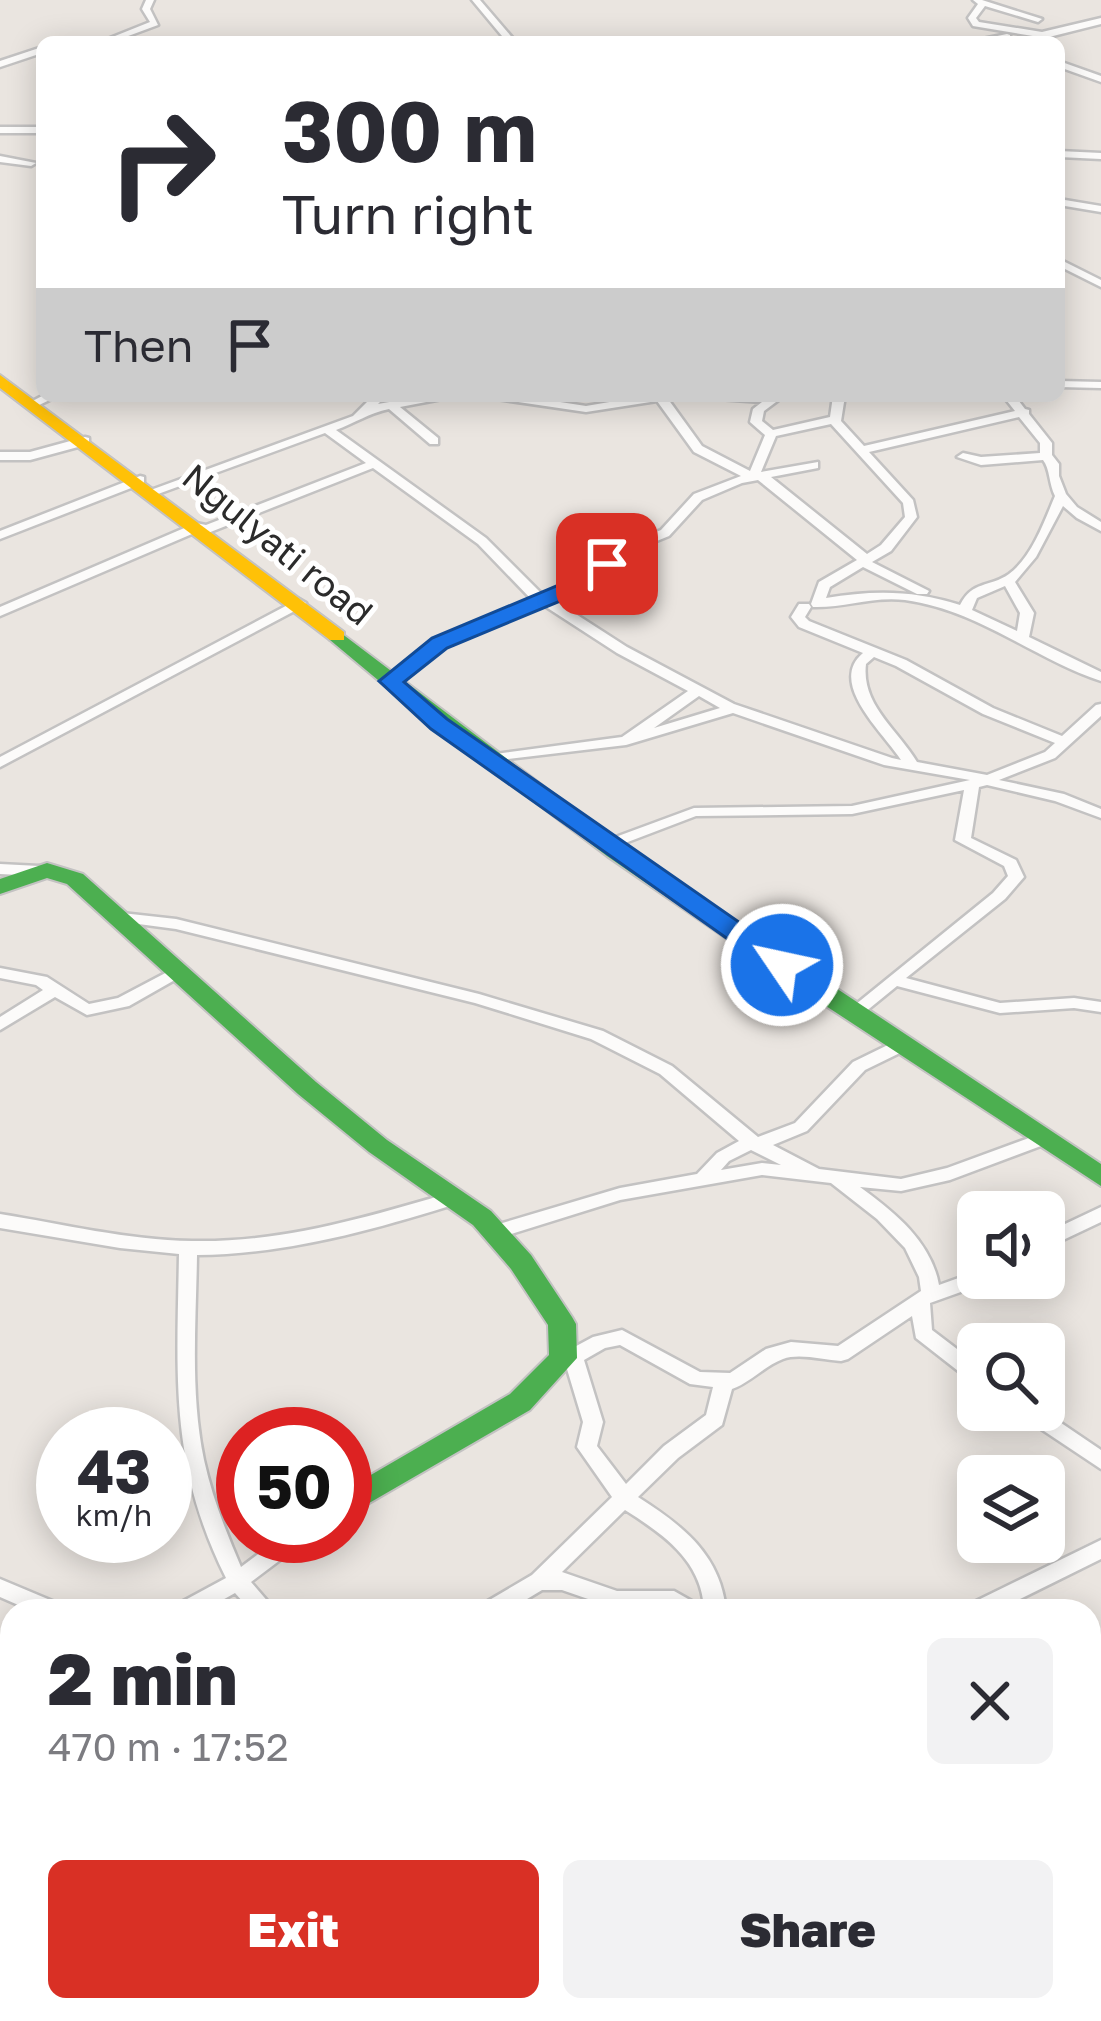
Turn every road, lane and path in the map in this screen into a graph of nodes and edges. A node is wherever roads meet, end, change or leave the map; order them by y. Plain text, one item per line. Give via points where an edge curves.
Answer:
1 (149, 0) edge
2 (476, 0) edge
3 (1031, 0) edge
4 (977, 2) edge
5 (1038, 19) junction
6 (1101, 21) edge
7 (1031, 34) junction
8 (120, 36) edge
9 (507, 36) edge
10 (1016, 36) edge
11 (1041, 36) edge
12 (1046, 36) edge
13 (1049, 36) edge
14 (1, 47) edge
15 (36, 51) edge
16 (21, 54) junction
17 (0, 64) edge
18 (1065, 66) edge
19 (1073, 69) junction
20 (1065, 77) edge
21 (1096, 77) edge
22 (1065, 81) edge
23 (0, 130) edge
24 (36, 130) edge
25 (1065, 154) edge
26 (1101, 156) edge
27 (0, 159) edge
28 (31, 163) dead end
29 (1065, 205) edge
30 (1101, 209) edge
31 (1065, 265) edge
32 (1101, 284) edge
33 (0, 380) edge
34 (1065, 384) edge
35 (1101, 385) edge
36 (36, 397) edge
37 (44, 402) edge
38 (375, 402) edge
39 (412, 402) edge
40 (538, 402) edge
41 (632, 402) edge
42 (667, 402) edge
43 (769, 402) edge
44 (838, 402) edge
45 (1015, 402) edge
46 (392, 406) junction
47 (370, 409) junction
48 (1025, 412) junction
49 (834, 420) junction
50 (327, 429) junction
51 (771, 434) junction
52 (85, 441) junction
53 (434, 441) dead end
54 (862, 450) junction
55 (1046, 456) junction
56 (0, 457) edge
57 (963, 457) dead end
58 (373, 464) junction
59 (814, 465) dead end
60 (757, 476) junction
61 (147, 485) junction
62 (1060, 497) junction
63 (1101, 526) edge
64 (202, 528) junction
65 (0, 536) edge
66 (864, 560) junction
67 (1008, 580) junction
68 (933, 598) junction
69 (543, 601) junction
70 (299, 603) junction
71 (804, 607) dead end
72 (965, 611) junction
73 (0, 612) edge
74 (1022, 641) junction
75 (872, 652) junction
76 (1101, 677) edge
77 (390, 681) junction
78 (697, 691) junction
79 (735, 708) junction
80 (1101, 708) edge
81 (633, 737) junction
82 (1065, 742) junction
83 (488, 759) junction
84 (0, 763) edge
85 (912, 767) junction
86 (982, 782) junction
87 (1101, 814) edge
88 (607, 845) junction
89 (0, 869) edge
90 (39, 871) junction
91 (0, 887) edge
92 (122, 918) junction
93 (0, 973) edge
94 (179, 973) junction
95 (896, 980) junction
96 (55, 990) junction
97 (1101, 1007) edge
98 (853, 1013) junction
99 (0, 1025) edge
100 (902, 1045) junction
101 (1043, 1138) junction
102 (754, 1143) junction
103 (704, 1177) junction
104 (825, 1177) junction
105 (1101, 1177) edge
106 (453, 1198) junction
107 (1101, 1214) edge
108 (0, 1221) edge
109 (494, 1232) junction
110 (1065, 1232) edge
111 (188, 1248) junction
112 (957, 1287) edge
113 (926, 1298) junction
114 (957, 1360) edge
115 (565, 1361) junction
116 (724, 1382) junction
117 (1057, 1431) edge
118 (1101, 1461) edge
119 (372, 1489) edge
120 (623, 1497) junction
121 (1101, 1549) edge
122 (261, 1563) edge
123 (539, 1581) junction
124 (235, 1583) junction
125 (206, 1599) edge
126 (252, 1599) edge
127 (510, 1599) edge
128 (615, 1599) edge
129 (713, 1599) edge
130 (1000, 1599) edge

1 - 8 street via 155,23
2 - 9 street
3 - 5 street
4 - 5 street
4 - 7 street via 976,24
5 - 12 street
6 - 13 street
7 - 10 street
7 - 11 street
14 - 16 street
15 - 16 street
16 - 17 street
18 - 19 street
19 - 20 street
19 - 21 street
21 - 22 street
23 - 24 street
25 - 26 street
27 - 28 street
29 - 30 street
31 - 32 street
33 - 36 main road, Ngulyati road
34 - 35 street
37 - 52 main road, Ngulyati road
38 - 47 street
39 - 46 street
40 - 41 street via 586,409
42 - 60 street via 698,449
43 - 51 street via 756,422
44 - 49 street
45 - 48 street
46 - 47 street
46 - 53 street
47 - 50 street
48 - 54 street
48 - 55 street
49 - 51 street
49 - 54 street
50 - 58 street
50 - 61 street
51 - 60 street
52 - 56 street
52 - 61 main road, Ngulyati road
54 - 66 street via 909,503 911,517 897,539
55 - 57 street
55 - 62 street
58 - 64 street
58 - 69 street via 482,541
59 - 60 street
60 - 66 street
60 - 69 street via 698,497 665,533
61 - 64 main road, Ngulyati road
61 - 65 street
62 - 63 street
62 - 67 street
64 - 70 main road, Ngulyati road
64 - 73 street
66 - 68 street
66 - 68 street via 824,585 818,604 878,592
67 - 72 street via 977,590
67 - 74 street via 1027,613
68 - 72 street
69 - 77 street via 440,643
69 - 78 street
70 - 77 main road, Ngulyati road
70 - 84 street
71 - 75 street via 804,624
72 - 74 street
74 - 76 street
75 - 82 street
75 - 85 street via 856,678
77 - 83 main road, Ngulyati road
78 - 79 street
78 - 81 street
79 - 81 street
79 - 85 street
80 - 82 street
81 - 83 street
82 - 86 street via 1022,770
83 - 88 main road, Ngulyati road
85 - 86 street
86 - 87 street via 1039,791
86 - 88 street via 852,809 694,812
86 - 95 street via 963,840 1012,862 1018,873
88 - 98 main road, Ngulyati road
89 - 90 street
90 - 91 main road
90 - 92 main road via 65,871
92 - 94 main road
92 - 102 street via 176,924 597,1035 666,1070
93 - 96 street
94 - 96 street via 100,1010
94 - 106 main road via 307,1088
95 - 97 street via 1000,1008
95 - 98 street
96 - 99 street
98 - 100 main road, Ngulyati road
100 - 101 main road, Ngulyati road
100 - 102 street via 859,1066 801,1127
101 - 104 street via 901,1185
101 - 105 main road, Ngulyati road
102 - 103 street
102 - 104 street
103 - 104 street via 762,1169
103 - 109 street
104 - 113 street via 884,1215 920,1256 932,1278
106 - 109 main road
106 - 111 street via 289,1243
107 - 110 street
108 - 111 street
109 - 115 main road via 562,1324
111 - 124 street via 183,1388 191,1449
112 - 113 street
113 - 114 street via 923,1333
113 - 116 street via 841,1354 791,1348
115 - 116 street via 622,1337 697,1378
115 - 119 main road via 520,1402
115 - 120 street via 594,1430 587,1448
116 - 120 street via 715,1419
117 - 118 street
120 - 123 street
120 - 129 street via 698,1556
121 - 130 street
122 - 124 street
123 - 127 street
123 - 128 street via 581,1584
124 - 125 street
124 - 126 street

